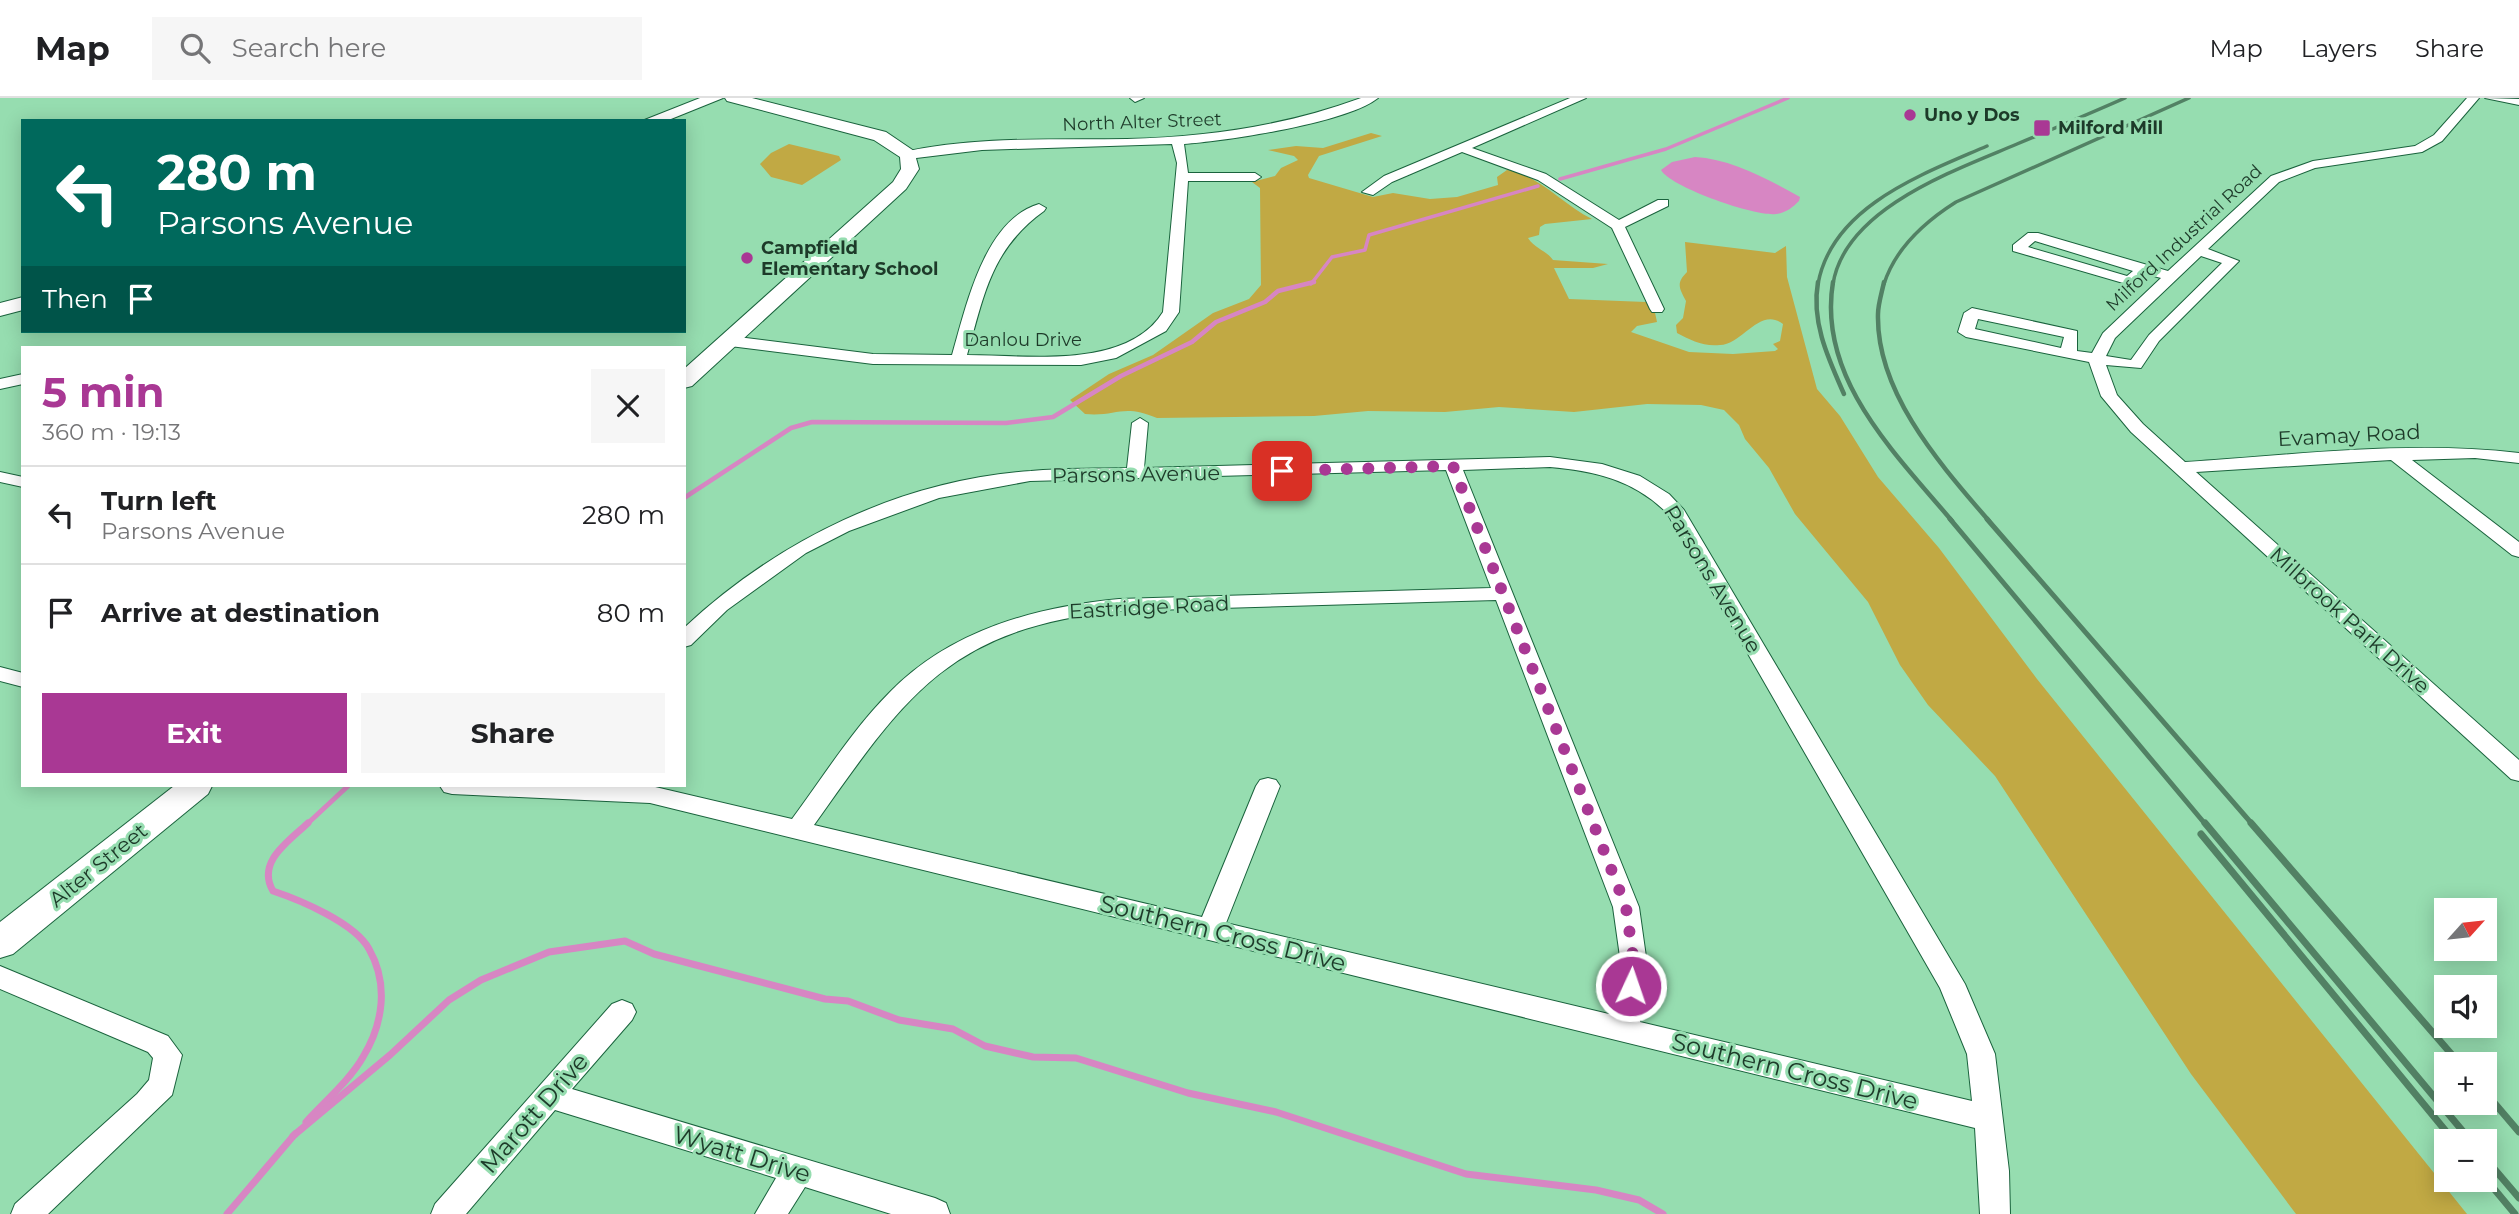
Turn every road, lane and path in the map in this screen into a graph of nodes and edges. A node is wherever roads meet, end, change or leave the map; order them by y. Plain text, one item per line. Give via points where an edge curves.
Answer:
1 (715, 98) edge
2 (733, 98) edge
3 (1372, 98) edge
4 (1580, 98) edge
5 (2473, 98) edge
6 (2491, 98) edge
7 (2519, 102) edge
8 (656, 119) edge
9 (1177, 141) junction
10 (1461, 148) junction
11 (908, 155) junction
12 (1182, 177) junction
13 (1255, 177) dead end
14 (1368, 192) dead end
15 (1663, 203) dead end
16 (1039, 208) dead end
17 (1618, 226) junction
18 (2198, 251) junction
19 (2143, 269) junction
20 (2170, 276) junction
21 (21, 304) edge
22 (1657, 309) dead end
23 (0, 310) edge
24 (730, 341) junction
25 (2068, 354) junction
26 (958, 360) junction
27 (2096, 360) junction
28 (21, 379) edge
29 (686, 379) edge
30 (0, 384) edge
31 (1140, 423) dead end
32 (2395, 455) junction
33 (2519, 458) edge
34 (1453, 466) junction
35 (2182, 467) junction
36 (1135, 474) junction
37 (0, 477) edge
38 (21, 482) edge
39 (2519, 551) edge
40 (1505, 594) junction
41 (686, 638) edge
42 (0, 674) edge
43 (21, 679) edge
44 (2519, 773) edge
45 (1268, 786) dead end
46 (195, 787) edge
47 (545, 787) edge
48 (798, 829) junction
49 (1210, 930) junction
50 (0, 943) edge
51 (0, 977) edge
52 (622, 1012) dead end
53 (1625, 1030) junction
54 (549, 1095) junction
55 (1989, 1118) junction
56 (798, 1172) junction
57 (935, 1213) edge
58 (26, 1214) edge
59 (446, 1214) edge
60 (770, 1214) edge
61 (1995, 1214) edge

1 - 8 street
2 - 11 street via 880,136
3 - 9 street, North Alter Street via 1280,127
4 - 10 street
5 - 18 street, Milford Industrial Road via 2438,138 2418,149 2313,165 2275,178
6 - 7 street
9 - 11 street, North Alter Street via 993,144
9 - 12 street, Danlou Drive
10 - 14 street
10 - 17 street via 1542,177
11 - 24 street via 910,169 900,185
12 - 13 street
12 - 26 street, Danlou Drive via 1171,312 1161,328 1122,351 1095,359
15 - 17 street
16 - 26 street via 1015,224 993,251
17 - 22 street
18 - 20 street, Milford Industrial Road
18 - 27 street via 2232,261 2154,338 2138,363 2130,366
19 - 19 street via 2033,236 2018,248 2130,281
19 - 20 street
20 - 27 street, Milford Industrial Road via 2108,336
21 - 23 street
24 - 26 street, Danlou Drive via 853,357
24 - 29 street
25 - 25 street via 1966,332 1972,313 2072,334
25 - 27 street
27 - 35 street via 2109,396
28 - 30 street
31 - 36 street
32 - 33 street, Evamay Road via 2475,453
32 - 35 street, Evamay Road
32 - 39 street
34 - 36 street, Parsons Avenue
34 - 40 street
34 - 55 street, Parsons Avenue via 1550,462 1592,466 1631,478 1675,510 1952,984 1981,1054
35 - 44 street, Milbrook Park Drive
36 - 41 street, Parsons Avenue via 1000,480 891,506 824,536 771,567
37 - 38 street
40 - 48 street, Eastridge Road via 1119,605 1081,608 1010,626 973,641 912,683
40 - 53 street via 1626,907 1634,964
42 - 43 street
45 - 49 street
46 - 50 street, Alter Street
47 - 48 street, Southern Cross Drive via 650,794
48 - 49 street, Southern Cross Drive
49 - 53 street, Southern Cross Drive
51 - 58 street via 158,1044 168,1055 162,1086 147,1103
52 - 54 street, Marott Drive
53 - 55 street, Southern Cross Drive
54 - 56 street, Wyatt Drive
54 - 59 street, Marott Drive
55 - 61 street, Parsons Avenue
56 - 57 street, Wyatt Drive
56 - 60 street

